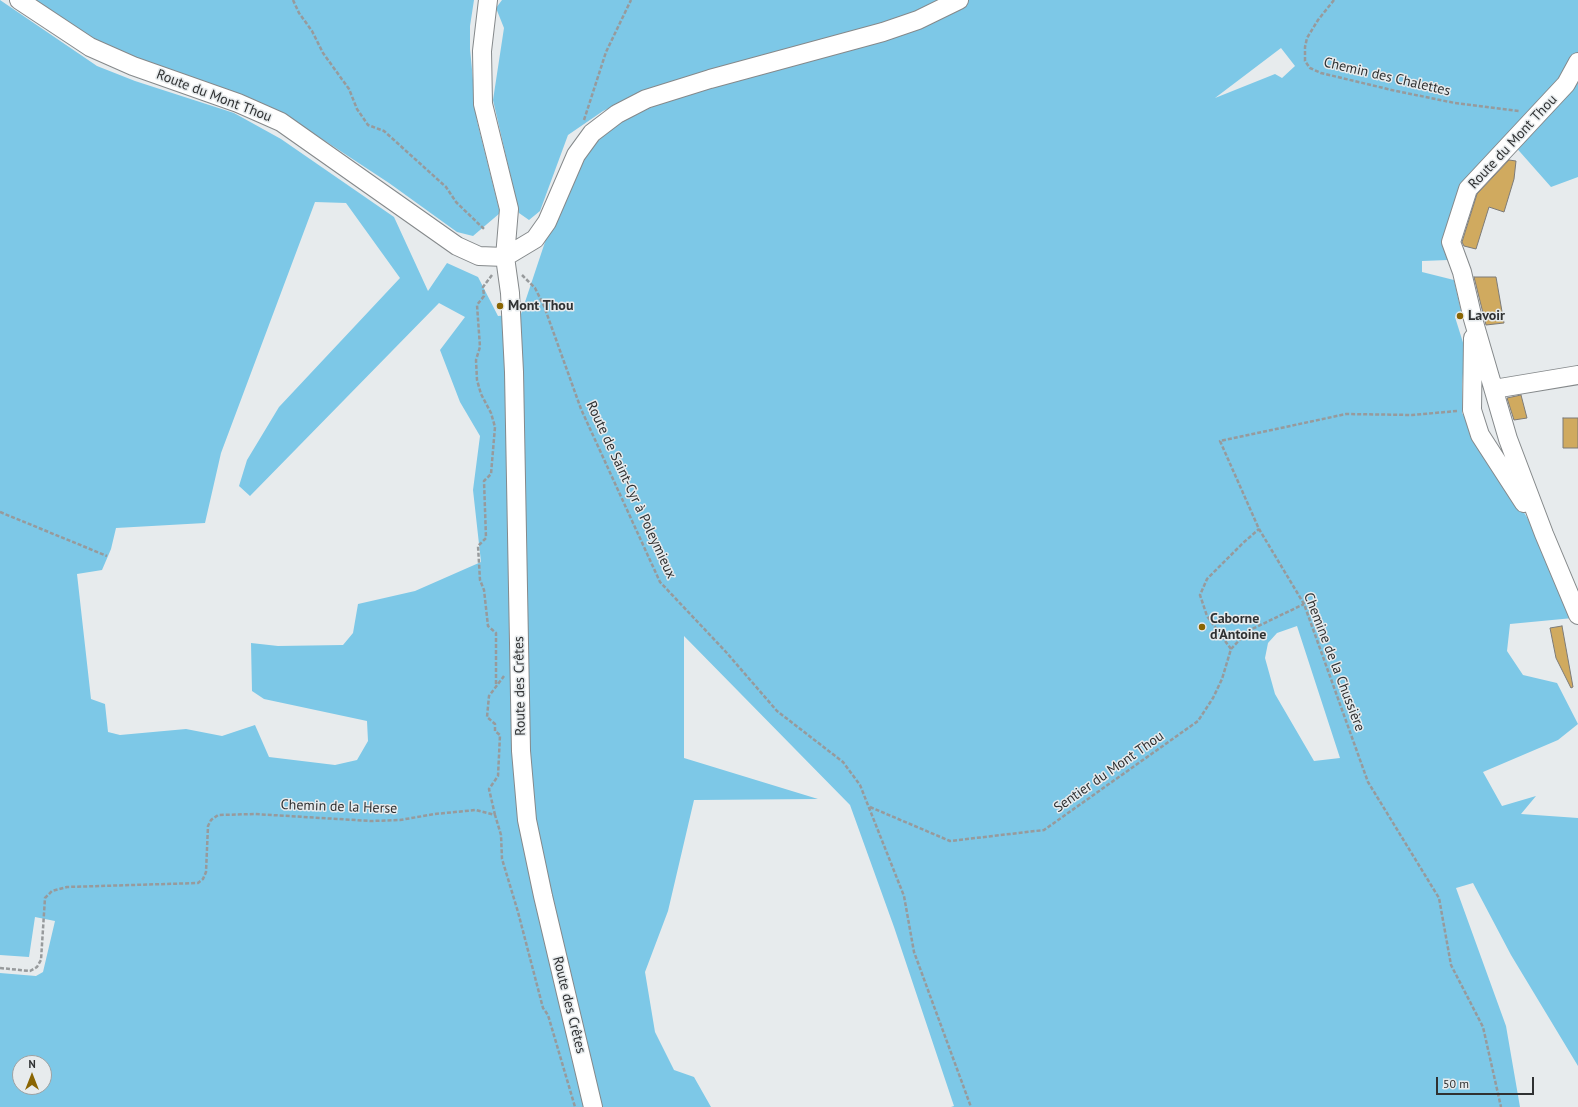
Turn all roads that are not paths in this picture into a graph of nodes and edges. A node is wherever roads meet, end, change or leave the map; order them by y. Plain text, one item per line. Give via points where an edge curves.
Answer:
1 (19, 0) edge
2 (488, 0) edge
3 (959, 0) edge
4 (1578, 62) edge
5 (506, 257) junction
6 (1473, 319) junction
7 (1578, 375) edge
8 (1494, 390) junction
9 (1544, 534) junction
10 (1578, 615) edge
11 (593, 1107) edge

1 - 5 street, Route du Mont Thou via 90,47 281,122 457,246 479,256
2 - 5 street, Route des Crêtes via 482,51 483,104 509,209
3 - 5 street via 918,20 883,32 653,96 617,114 592,134 576,155 547,222 536,239
4 - 6 street, Route du Mont Thou via 1566,84 1468,189 1451,242 1462,272
5 - 11 street, Route des Crêtes via 514,372 521,751 527,820
6 - 8 street, Route du Mont Thou
6 - 9 street, Route du Mont Thou via 1472,410 1480,435
7 - 8 street
8 - 9 street, Route du Mont Thou via 1508,439
9 - 10 street, Route du Mont Thou

